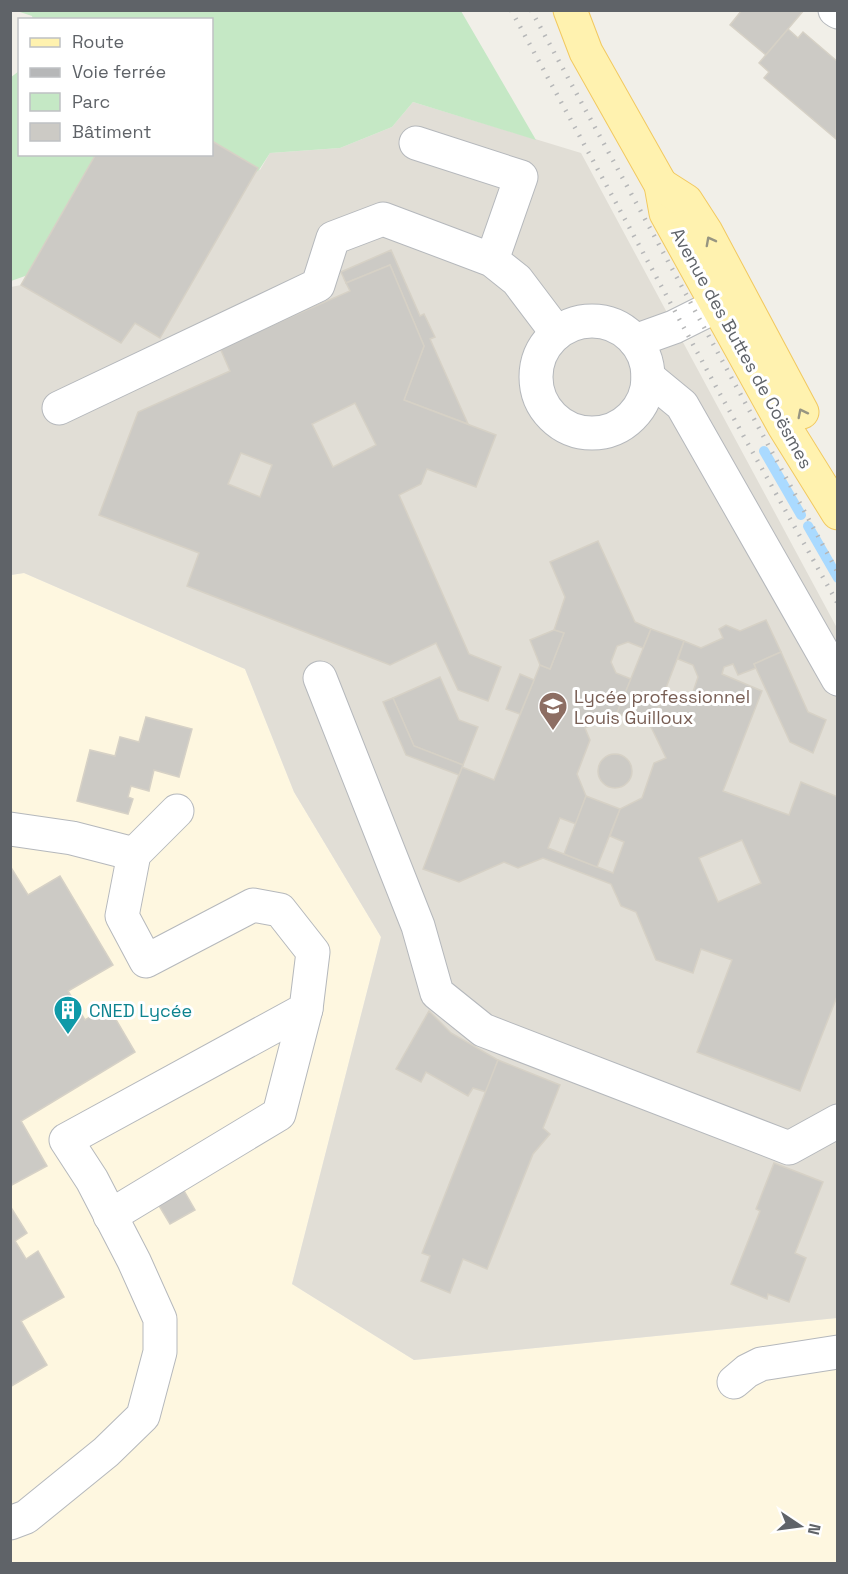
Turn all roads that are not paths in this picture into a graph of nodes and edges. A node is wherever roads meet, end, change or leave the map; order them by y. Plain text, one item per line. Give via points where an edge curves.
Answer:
1 (551, 10) edge
2 (570, 10) edge
3 (586, 52) junction
4 (416, 143) dead end
5 (661, 185) junction
6 (492, 260) junction
7 (718, 305) junction
8 (557, 333) junction
9 (635, 340) junction
10 (648, 377) junction
11 (59, 408) dead end
12 (836, 510) edge
13 (320, 678) dead end
14 (837, 680) edge
15 (177, 811) dead end
16 (10, 829) edge
17 (134, 854) junction
18 (306, 1010) junction
19 (837, 1121) edge
20 (110, 1216) junction
21 (837, 1352) edge
22 (734, 1382) dead end
23 (10, 1523) edge

1 - 3 main road, Avenue des Buttes de Coësmes
2 - 3 main road, Avenue des Buttes de Coësmes
3 - 5 main road, Avenue des Buttes de Coësmes
4 - 6 lane via 521,177
5 - 7 main road, Avenue des Buttes de Coësmes via 666,213
12 -> 5 main road, Avenue des Buttes de Coësmes via 817,444 706,232 686,201
6 - 8 lane via 517,280
6 - 11 lane via 383,219 333,238 318,285
7 - 9 lane via 674,327
7 - 12 main road, Avenue des Buttes de Coësmes via 784,426
8 - 9 lane via 579,322 599,321 620,328
8 - 10 lane via 539,356 538,395 546,410 569,428 589,433 607,431 624,423 644,396
9 - 10 lane via 644,355
10 - 14 lane via 682,405
13 - 19 lane via 418,926 437,993 483,1030 789,1149
15 - 17 lane
16 - 17 lane via 72,838
17 - 18 lane via 122,916 146,960 253,905 280,910 313,952
18 - 20 lane via 279,1114
18 - 20 lane via 66,1140
20 - 23 lane via 160,1319 160,1352 143,1416 106,1452 26,1517
21 - 22 lane via 761,1364

